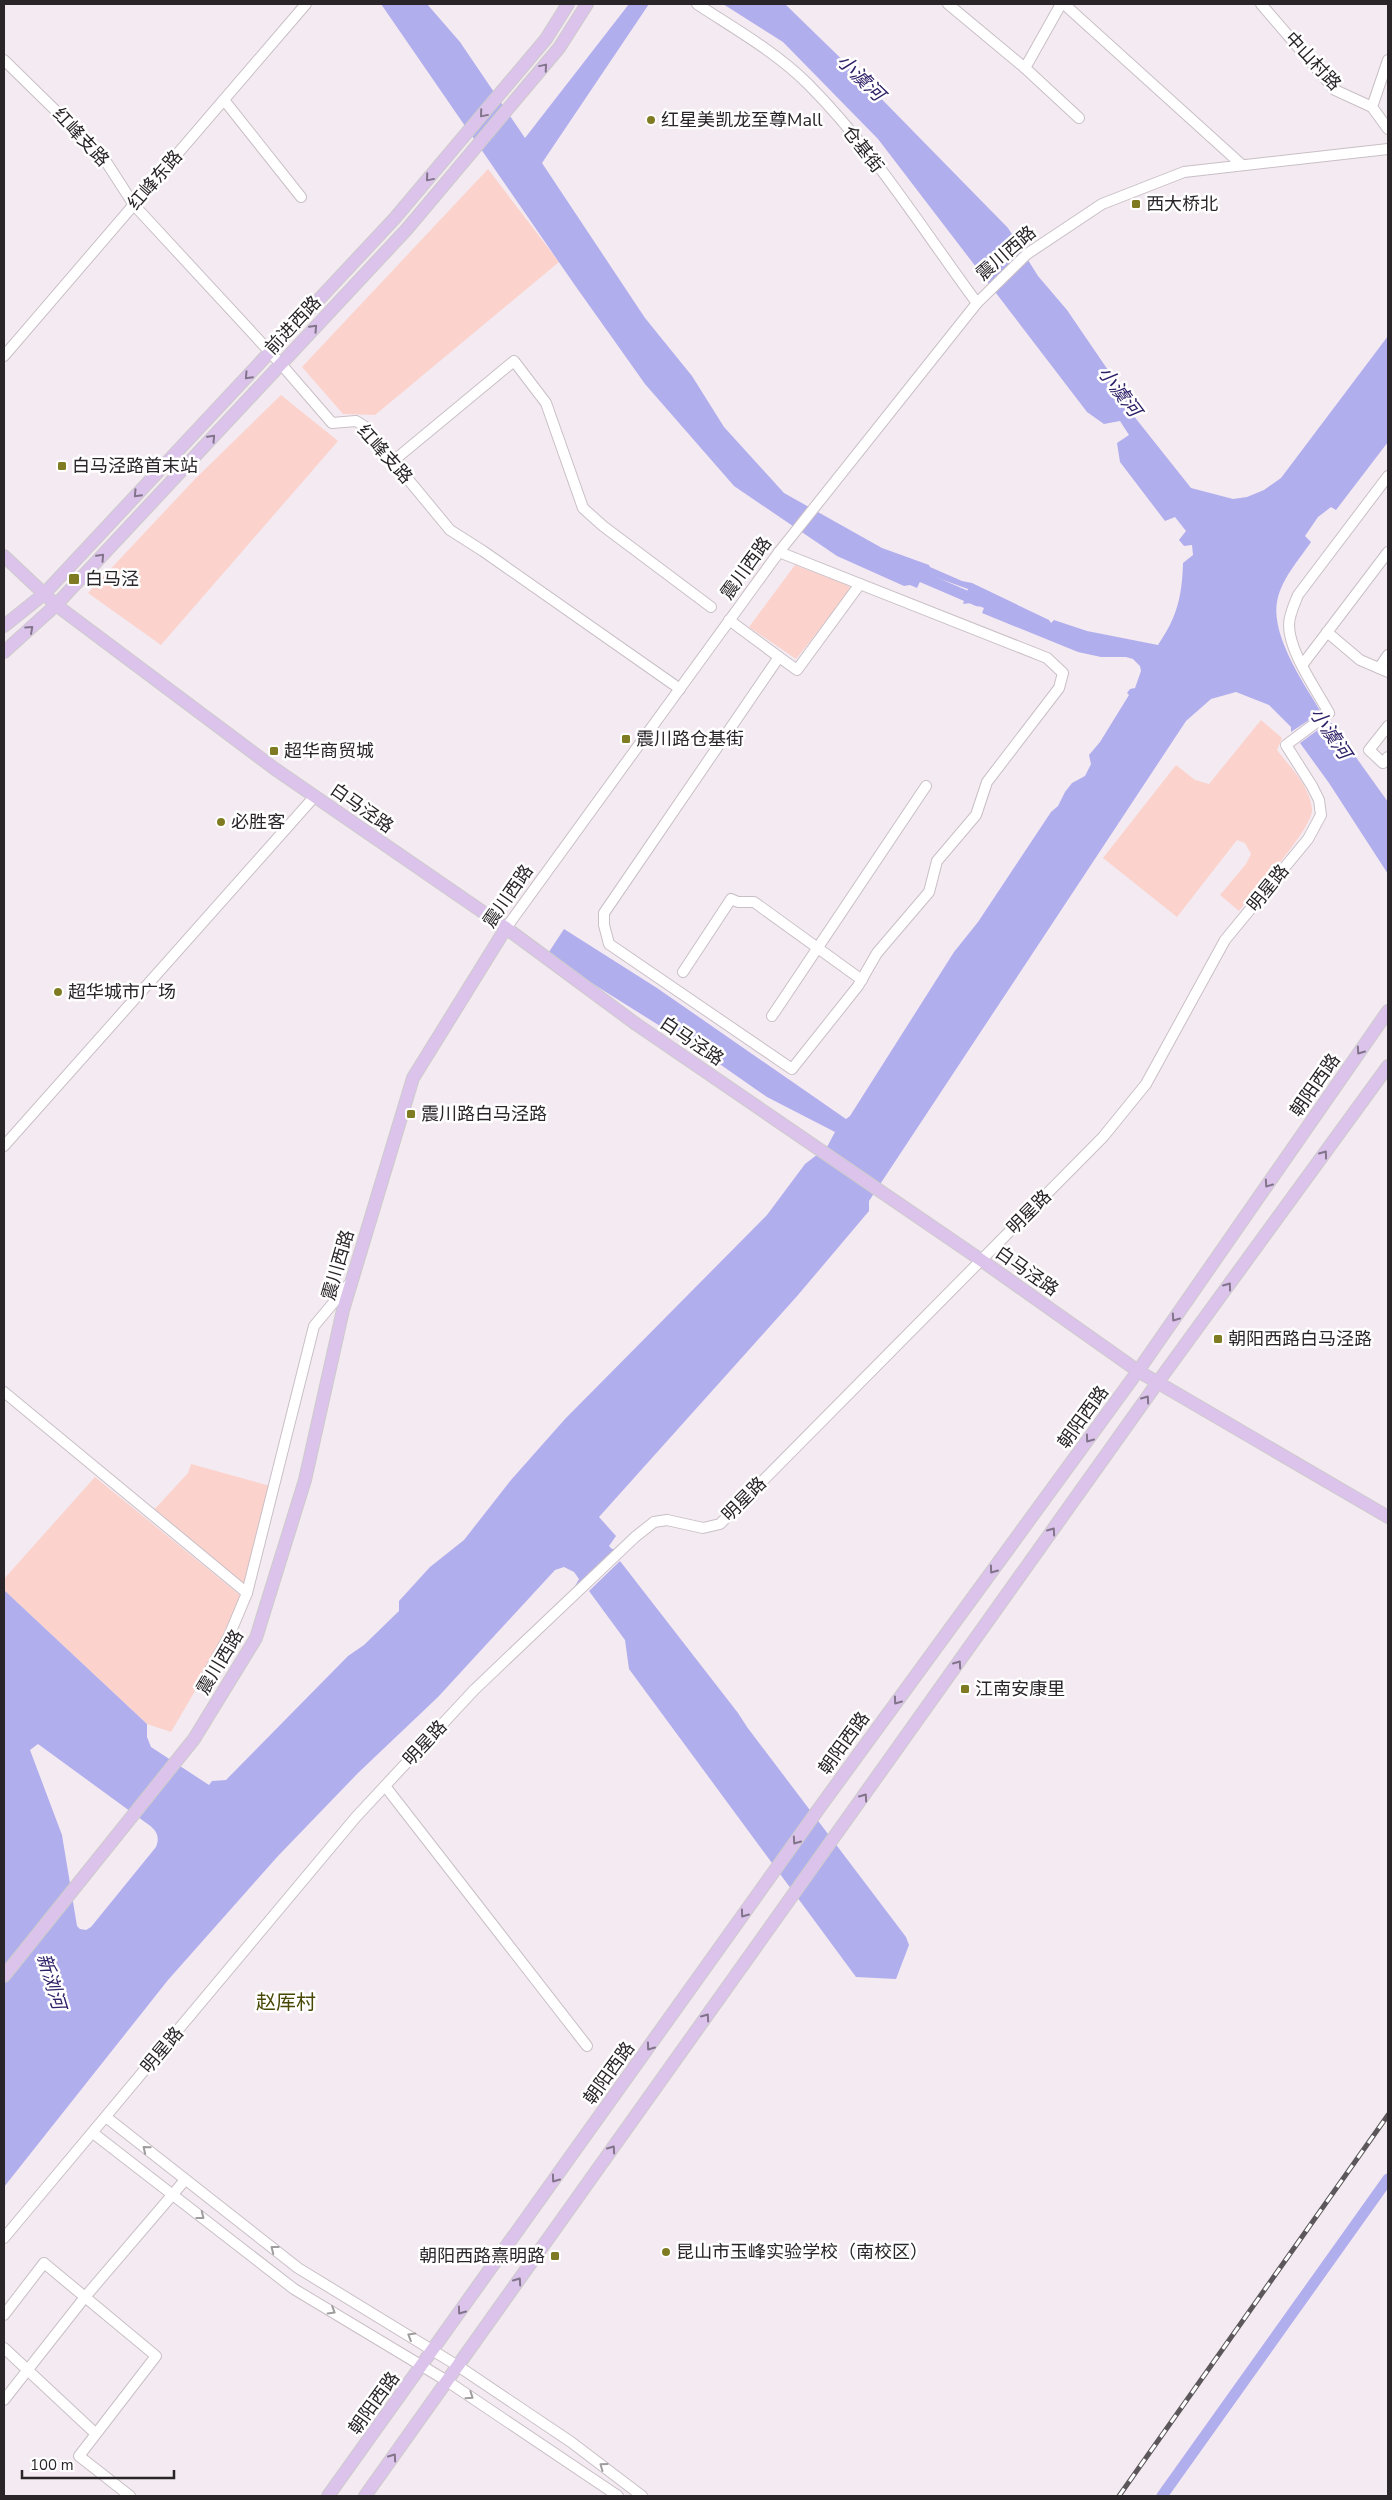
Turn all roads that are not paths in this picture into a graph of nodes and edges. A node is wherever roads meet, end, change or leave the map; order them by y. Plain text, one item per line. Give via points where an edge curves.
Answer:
1 (306, 4) edge
2 (568, 4) edge
3 (587, 4) edge
4 (698, 4) edge
5 (948, 4) edge
6 (1062, 4) edge
7 (1261, 4) edge
8 (4, 60) edge
9 (1388, 60) edge
10 (1025, 68) junction
11 (224, 100) junction
12 (1372, 107) junction
13 (1079, 118) dead end
14 (1388, 129) edge
15 (1388, 149) edge
16 (1242, 166) junction
17 (301, 197) dead end
18 (134, 205) junction
19 (977, 303) junction
20 (269, 353) junction
21 (4, 356) edge
22 (281, 364) junction
23 (392, 462) junction
24 (1388, 476) edge
25 (779, 552) junction
26 (1388, 552) edge
27 (4, 556) edge
28 (860, 584) junction
29 (44, 594) junction
30 (56, 605) junction
31 (711, 607) dead end
32 (730, 620) junction
33 (4, 626) edge
34 (1327, 632) junction
35 (4, 652) edge
36 (1388, 655) edge
37 (779, 657) junction
38 (1302, 664) junction
39 (1383, 670) edge
40 (680, 689) junction
41 (1388, 726) edge
42 (1388, 757) edge
43 (926, 786) dead end
44 (315, 796) junction
45 (506, 928) junction
46 (818, 948) junction
47 (683, 972) dead end
48 (862, 980) junction
49 (1388, 1011) edge
50 (772, 1016) dead end
51 (1388, 1066) edge
52 (4, 1146) edge
53 (981, 1260) junction
54 (352, 1282) junction
55 (1138, 1371) junction
56 (1158, 1382) junction
57 (4, 1392) edge
58 (1388, 1517) edge
59 (247, 1593) junction
60 (204, 1682) dead end
61 (385, 1786) junction
62 (4, 1976) edge
63 (587, 2046) dead end
64 (106, 2117) junction
65 (93, 2133) junction
66 (185, 2180) junction
67 (173, 2194) junction
68 (4, 2238) edge
69 (85, 2296) junction
70 (4, 2315) edge
71 (4, 2348) edge
72 (433, 2350) junction
73 (422, 2365) junction
74 (458, 2366) junction
75 (28, 2371) junction
76 (447, 2381) junction
77 (4, 2400) edge
78 (95, 2433) junction
79 (130, 2496) edge
80 (328, 2496) edge
81 (365, 2496) edge
82 (618, 2496) edge
83 (642, 2496) edge

1 - 11 street, 红峰东路
2 -> 20 main road, 前进西路 via 546,39 395,218
22 -> 3 main road, 前进西路 via 407,229 559,48
4 - 19 street, 仓基街 via 780,59 808,84 859,142
5 - 10 street
6 - 10 street
6 - 16 street
7 - 12 street, 中山村路 via 1335,90
8 - 18 street, 红峰支路 via 103,157
9 - 12 street
10 - 13 street
11 - 17 street
11 - 18 street, 红峰东路
12 - 14 street
15 - 16 street, 震川西路
16 - 19 street, 震川西路 via 1184,172 1102,204 1027,254
18 - 20 street, 红峰支路
18 - 21 street, 红峰东路
19 - 25 street, 震川西路
20 - 22 street, 红峰支路
20 -> 29 main road, 前进西路
22 - 23 street, 红峰支路 via 332,424 356,421 364,426
30 -> 22 main road, 前进西路
23 - 31 street via 514,361 546,403 583,508
23 - 40 street, 红峰支路 via 450,530
24 - 38 street via 1298,596 1291,610 1288,624 1291,643
25 - 28 street
25 - 32 street, 震川西路
26 - 34 street
27 - 29 main road, 白马泾路
28 - 37 street via 797,670
28 - 48 street via 1048,658 1063,673 1059,688 988,782 976,815 937,861 929,892 877,952
29 - 30 main road, 白马泾路
29 - 33 main road, 前进西路
35 -> 30 main road, 前进西路
30 - 44 main road, 白马泾路
32 - 37 street
32 - 40 street, 震川西路
34 - 38 street
34 - 39 street via 1360,660
36 - 39 street
37 - 48 street via 604,913 604,925 609,944 792,1069
38 - 53 street, 明星路 via 1329,713 1286,745 1319,800 1321,815 1308,839 1225,940 1146,1084 1103,1137
40 - 45 street, 震川西路
41 - 42 street via 1369,750 1383,763
43 - 46 street
44 - 45 main road, 白马泾路
44 - 52 street
45 - 53 main road, 白马泾路 via 636,1024
45 - 54 main road, 震川西路 via 413,1078
46 - 47 street via 754,902 731,899
46 - 48 street
46 - 50 street
49 -> 55 main road, 朝阳西路
56 -> 51 main road
53 - 55 main road, 白马泾路
53 - 61 street, 明星路 via 720,1524 704,1528 666,1520 654,1522 475,1689
54 - 59 street via 314,1326
54 - 62 main road, 震川西路 via 305,1480 256,1638 194,1738
55 - 56 main road, 白马泾路
55 -> 72 main road, 朝阳西路 via 820,1807
56 - 58 main road, 白马泾路
74 -> 56 main road
57 - 59 street
59 - 60 street
61 - 63 street
61 - 64 street, 明星路
64 - 65 street, 明星路
66 -> 64 street
65 - 67 street
65 - 68 street, 明星路
66 - 67 street
72 -> 66 street via 298,2268
67 - 69 street
67 -> 73 street via 294,2289
69 - 70 street via 44,2263
69 - 75 street
69 - 78 street via 156,2356
71 - 75 street
72 - 73 main road, 朝阳西路
72 - 74 street
73 - 76 street
73 - 80 main road, 朝阳西路
74 - 76 main road
83 -> 74 street via 571,2442
75 - 77 street
75 - 78 street
81 -> 76 main road
76 -> 82 street
78 - 79 street via 79,2456

